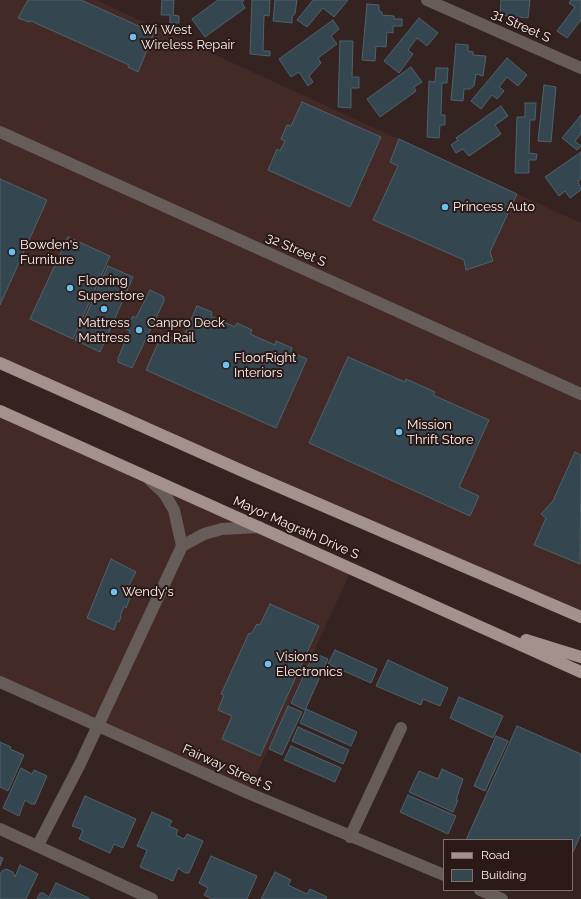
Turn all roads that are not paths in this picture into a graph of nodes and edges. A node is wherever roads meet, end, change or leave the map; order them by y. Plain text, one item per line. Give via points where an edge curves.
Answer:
1 (428, 0) edge
2 (581, 68) edge
3 (0, 132) edge
4 (0, 363) edge
5 (0, 371) edge
6 (581, 394) edge
7 (98, 406) junction
8 (0, 411) edge
9 (147, 477) junction
10 (259, 527) junction
11 (182, 546) junction
12 (581, 617) edge
13 (481, 627) junction
14 (581, 657) edge
15 (578, 672) edge
16 (0, 682) edge
17 (97, 727) junction
18 (401, 728) dead end
19 (0, 829) edge
20 (350, 837) junction
21 (38, 845) junction
22 (443, 875) edge
23 (482, 891) edge
24 (152, 899) edge
25 (502, 899) edge

1 - 2 street, 31 Street S
3 - 6 street, 32 Street S
4 - 7 main road
5 - 7 main road
7 - 12 main road
8 - 9 main road, Mayor Magrath Drive S
9 - 10 main road, Mayor Magrath Drive S
9 - 11 street via 164,493 174,510
10 - 11 street via 222,529 204,534
10 - 13 main road, Mayor Magrath Drive S
11 - 17 street
13 - 14 main road
13 - 15 main road, Mayor Magrath Drive S
16 - 17 street, Fairway Street S
17 - 20 street, Fairway Street S
17 - 21 street
18 - 20 street
19 - 21 street
20 - 22 street, Fairway Street S
21 - 24 street
23 - 25 street

